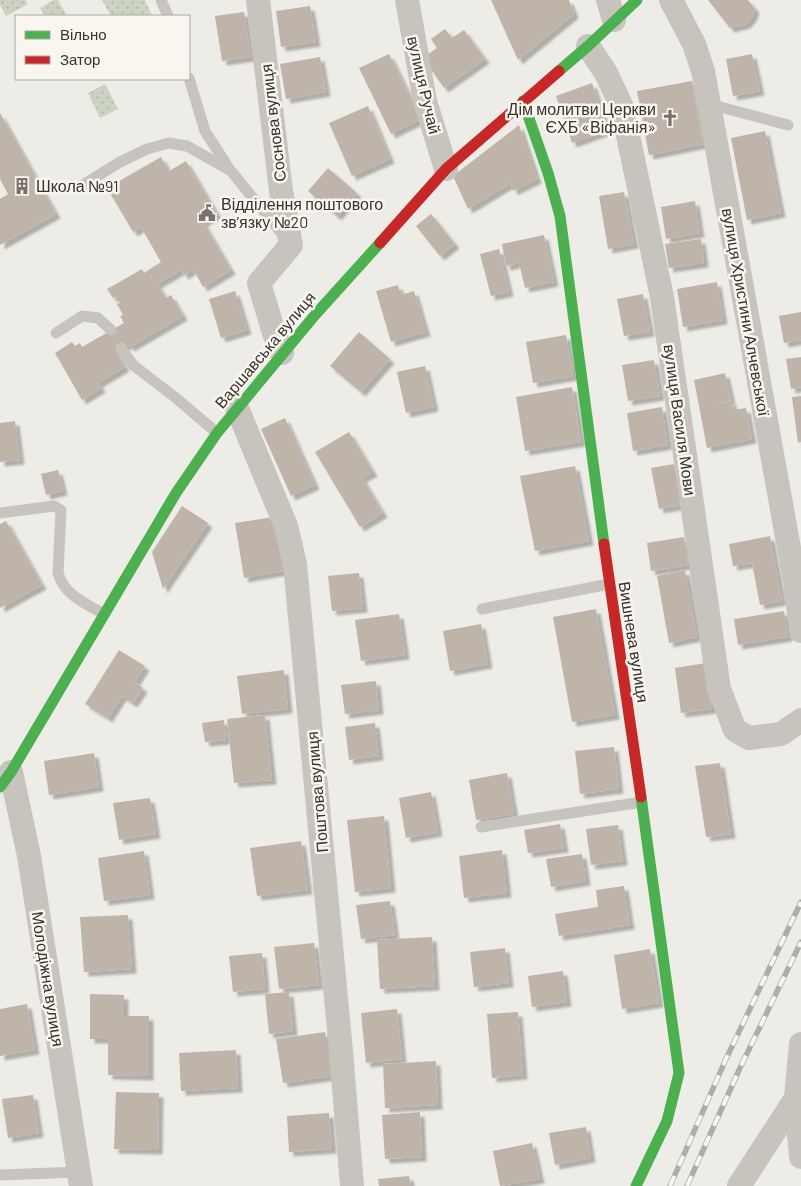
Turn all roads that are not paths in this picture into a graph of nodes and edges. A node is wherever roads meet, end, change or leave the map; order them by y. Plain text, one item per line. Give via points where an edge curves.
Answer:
1 (161, 0) edge
2 (258, 0) edge
3 (407, 0) edge
4 (637, 0) edge
5 (671, 0) edge
6 (611, 10) edge
7 (168, 15) edge
8 (588, 46) junction
9 (190, 80) edge
10 (523, 100) junction
11 (709, 104) junction
12 (788, 125) dead end
13 (446, 168) junction
14 (231, 171) junction
15 (82, 185) dead end
16 (291, 245) junction
17 (111, 330) dead end
18 (56, 333) dead end
19 (121, 348) dead end
20 (282, 353) junction
21 (237, 408) junction
22 (217, 433) junction
23 (0, 513) edge
24 (609, 584) junction
25 (482, 609) dead end
26 (104, 614) junction
27 (801, 631) edge
28 (801, 720) edge
29 (6, 779) edge
30 (642, 802) junction
31 (481, 827) dead end
32 (801, 1044) edge
33 (796, 1098) junction
34 (801, 1157) edge
35 (0, 1174) edge
36 (80, 1179) edge
37 (352, 1186) edge
38 (636, 1186) edge
39 (739, 1186) edge

1 - 7 lane
2 - 16 street, Соснова вулиця via 281,191
3 - 13 street, вулиця Ручай via 425,101
4 - 6 street, Варшавська вулиця
5 - 11 street, вулиця Христини Алчевської via 694,44
6 - 8 street, Варшавська вулиця
8 - 10 street, Варшавська вулиця
8 - 28 street, вулиця Василя Мови via 622,107 662,296 719,689 735,730 749,738 781,734
9 - 14 lane via 205,130
10 - 13 street, Варшавська вулиця
10 - 24 street, Вишнева вулиця via 560,216
11 - 12 lane
11 - 27 street, вулиця Христини Алчевської via 796,587
13 - 20 street, Варшавська вулиця
14 - 15 lane via 187,146 169,143 146,149
14 - 16 lane
16 - 20 street via 259,283
17 - 18 lane via 98,318 82,316
19 - 22 lane via 133,365
20 - 21 street, Варшавська вулиця
21 - 22 street, Варшавська вулиця
21 - 37 street, Поштова вулиця via 286,526 295,564
22 - 26 street, Варшавська вулиця via 176,492
23 - 26 lane via 54,506 61,510 60,582 72,595
24 - 25 lane
24 - 30 street, Вишнева вулиця
26 - 29 street, Варшавська вулиця
29 - 36 street, Молодіжна вулиця via 29,856
30 - 31 lane
30 - 38 street, Вишнева вулиця via 680,1073 667,1121
32 - 33 street
33 - 34 street
33 - 39 street
35 - 36 lane

